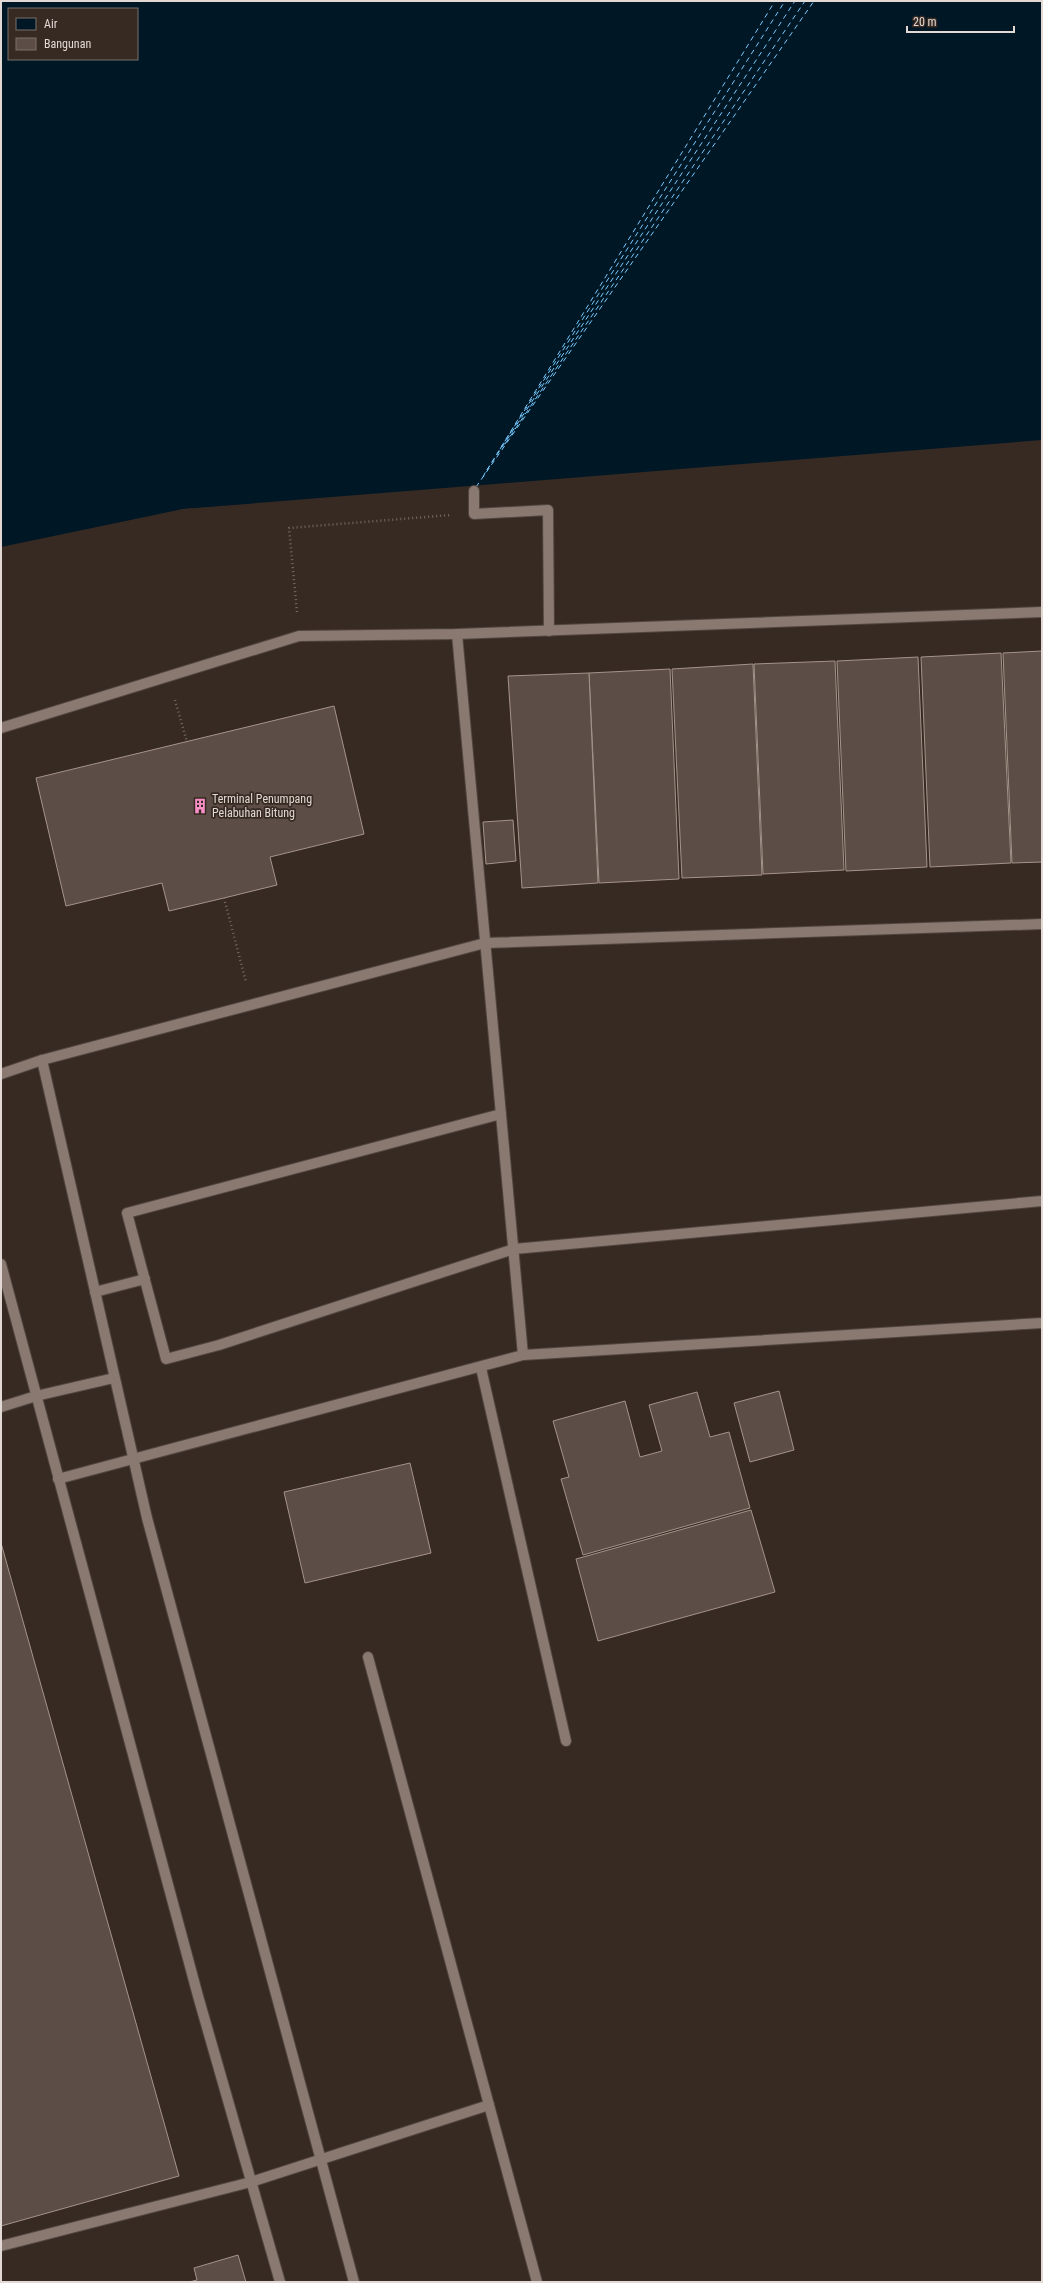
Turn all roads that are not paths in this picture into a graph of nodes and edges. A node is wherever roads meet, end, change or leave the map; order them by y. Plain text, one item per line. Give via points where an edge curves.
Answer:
1 (474, 491) dead end
2 (1042, 612) edge
3 (549, 630) junction
4 (457, 634) junction
5 (1, 728) edge
6 (1042, 924) edge
7 (486, 943) junction
8 (42, 1060) junction
9 (1, 1074) edge
10 (501, 1114) junction
11 (1042, 1201) edge
12 (514, 1249) junction
13 (1, 1264) edge
14 (145, 1279) junction
15 (95, 1292) junction
16 (1042, 1323) edge
17 (523, 1355) junction
18 (480, 1368) junction
19 (114, 1378) junction
20 (36, 1396) junction
21 (1, 1407) edge
22 (133, 1460) junction
23 (58, 1479) junction
24 (368, 1657) dead end
25 (566, 1741) dead end
26 (489, 2105) junction
27 (319, 2158) junction
28 (251, 2182) junction
29 (1, 2246) edge
30 (280, 2282) edge
31 (354, 2282) edge
32 (537, 2282) edge

1 - 3 lane via 474,514 548,510
2 - 3 lane
3 - 4 lane
4 - 5 lane via 299,636
4 - 7 lane
6 - 7 lane
7 - 8 lane
7 - 10 lane
8 - 9 lane
8 - 15 lane
10 - 12 lane
10 - 14 lane via 126,1213
11 - 12 lane
12 - 14 lane via 218,1344 166,1358
12 - 17 lane
13 - 20 lane
14 - 15 lane
15 - 19 lane
16 - 17 lane
17 - 18 lane
18 - 22 lane
18 - 25 lane
19 - 20 lane
19 - 22 lane
20 - 21 lane
20 - 23 lane
22 - 23 lane
22 - 27 lane
23 - 28 lane
24 - 26 lane
26 - 27 lane
26 - 32 lane
27 - 28 lane
27 - 31 lane
28 - 29 lane
28 - 30 lane

